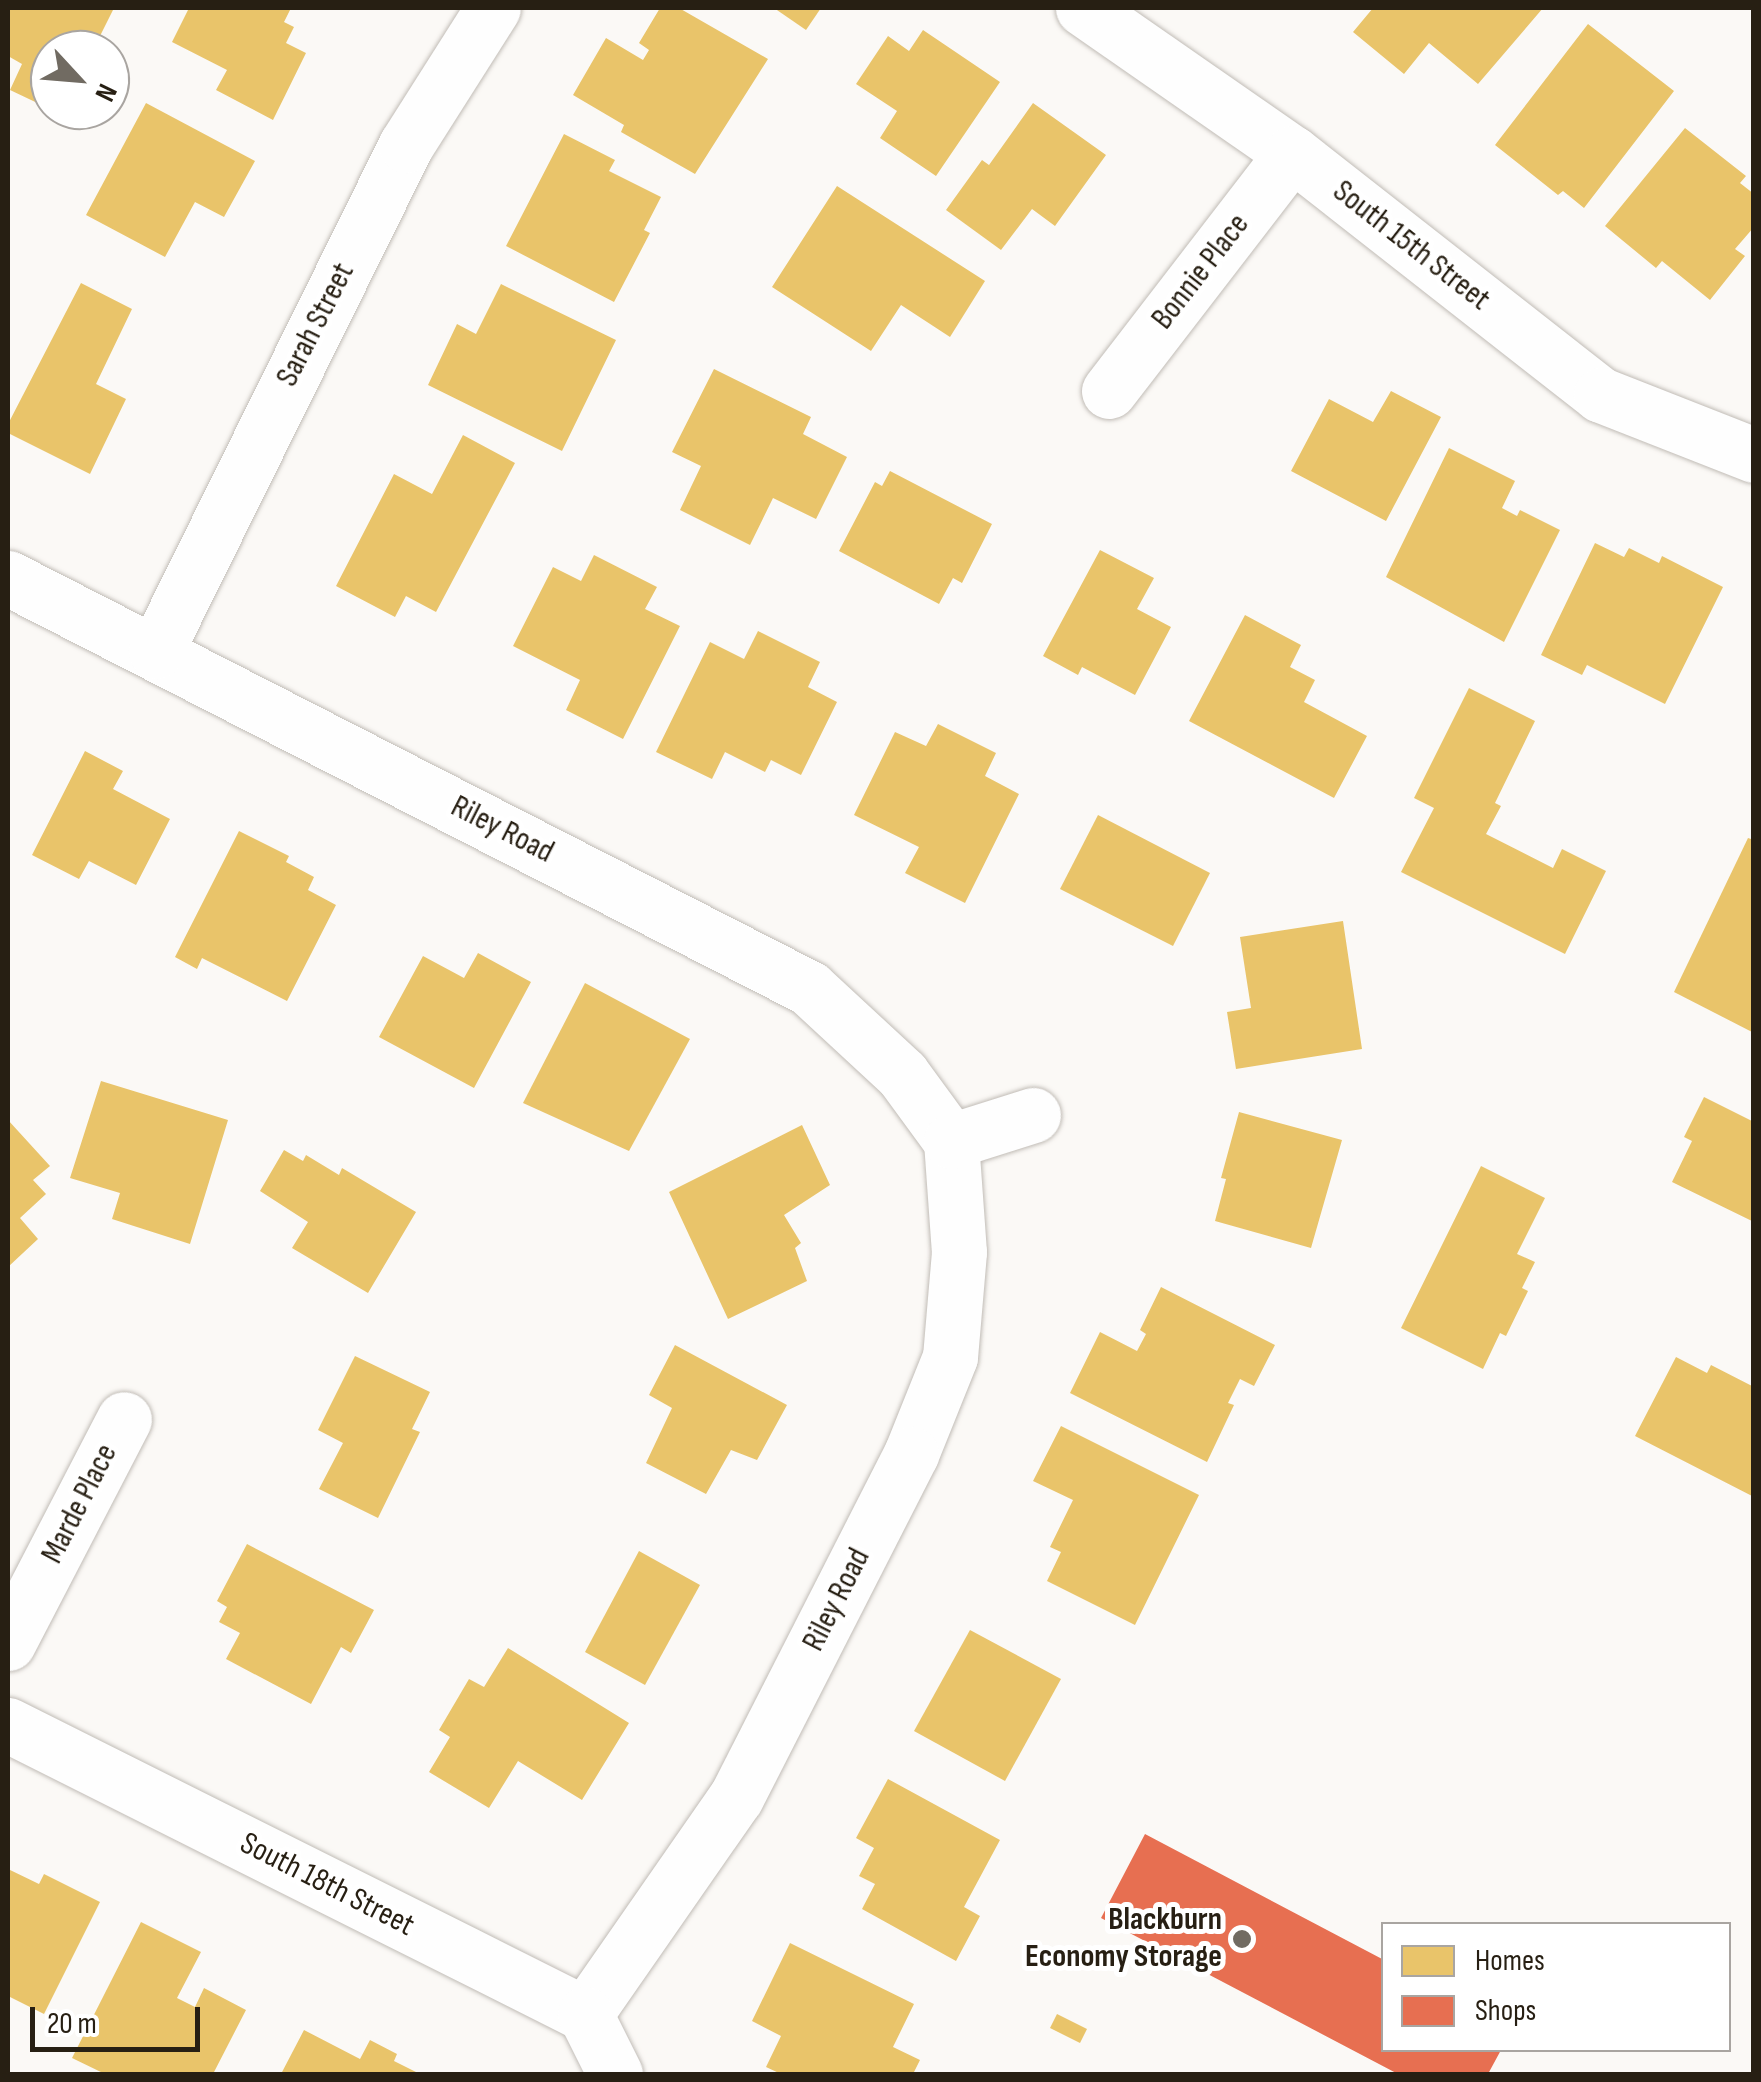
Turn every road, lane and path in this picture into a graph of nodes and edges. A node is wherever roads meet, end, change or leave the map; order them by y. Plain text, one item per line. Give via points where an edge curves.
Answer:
1 (493, 8) edge
2 (1083, 8) edge
3 (1292, 152) junction
4 (1109, 390) dead end
5 (1754, 455) edge
6 (8, 578) edge
7 (156, 651) junction
8 (1033, 1116) dead end
9 (950, 1141) junction
10 (124, 1419) dead end
11 (8, 1642) edge
12 (8, 1725) edge
13 (585, 2014) junction
14 (616, 2074) edge

1 - 7 street, Sarah Street via 406,145
2 - 3 street, South 15th Street
3 - 4 street, Bonnie Place
3 - 5 street, South 15th Street via 1602,395
6 - 7 street, Riley Road
7 - 9 street, Riley Road via 809,988 902,1074
8 - 9 street
9 - 13 street, Riley Road via 959,1252 950,1357 911,1454 736,1797
10 - 11 street, Marde Place
12 - 13 street, South 18th Street
13 - 14 street

